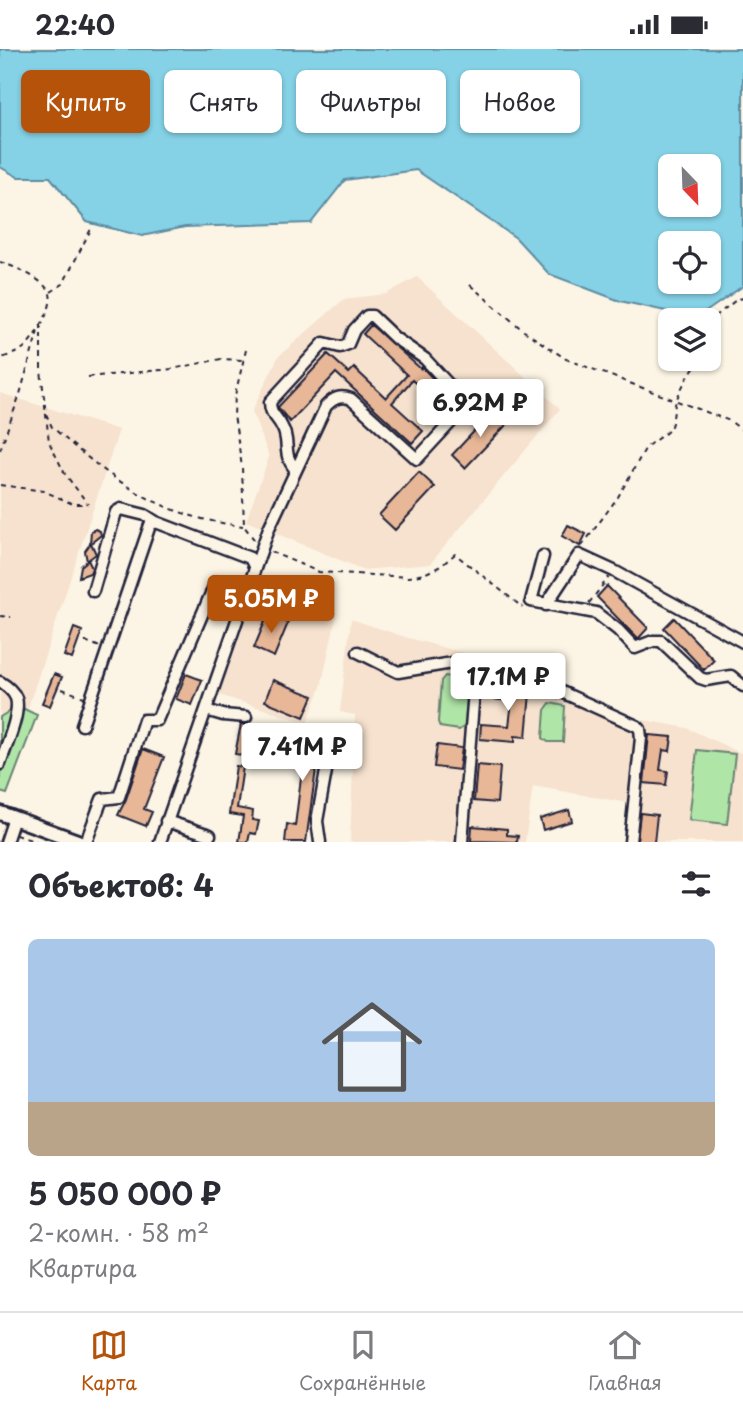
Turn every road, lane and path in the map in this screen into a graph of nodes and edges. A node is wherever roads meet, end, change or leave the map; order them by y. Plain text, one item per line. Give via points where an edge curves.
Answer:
1 (92, 229) dead end
2 (0, 262) edge
3 (470, 285) dead end
4 (50, 293) junction
5 (743, 298) edge
6 (721, 312) edge
7 (41, 324) junction
8 (246, 350) dead end
9 (0, 358) edge
10 (243, 360) junction
11 (691, 371) edge
12 (88, 377) dead end
13 (676, 402) junction
14 (46, 414) junction
15 (743, 431) edge
16 (0, 450) edge
17 (296, 470) junction
18 (0, 485) edge
19 (156, 522) junction
20 (244, 526) junction
21 (262, 550) junction
22 (579, 555) junction
23 (543, 556) dead end
24 (255, 568) junction
25 (614, 571) junction
26 (216, 582) dead end
27 (93, 591) dead end
28 (531, 601) junction
29 (546, 605) junction
30 (585, 609) junction
31 (0, 616) edge
32 (11, 617) dead end
33 (85, 641) dead end
34 (743, 642) edge
35 (108, 650) junction
36 (358, 652) dead end
37 (476, 665) junction
38 (1, 682) edge
39 (743, 686) edge
40 (62, 688) dead end
41 (91, 699) junction
42 (206, 711) junction
43 (246, 716) dead end
44 (82, 725) dead end
45 (330, 750) dead end
46 (0, 764) edge
47 (0, 813) edge
48 (14, 818) junction
49 (166, 821) junction
50 (210, 835) dead end
51 (7, 837) edge
52 (37, 842) edge
53 (80, 842) edge
54 (86, 842) edge
55 (160, 842) edge
56 (320, 842) edge
57 (462, 842) edge
58 (630, 842) edge

1 - 4 path via 63,284
2 - 4 path via 24,271
3 - 13 path via 566,359
4 - 7 path
5 - 6 path
7 - 9 path via 24,347
7 - 14 path
7 - 16 path
8 - 10 path
10 - 12 path
10 - 20 path via 234,415
11 - 13 path
13 - 15 path via 730,421
13 - 22 path via 671,427 650,442
14 - 18 path via 48,442 88,505 73,504 44,491
14 - 20 path via 52,427 127,488 178,513
17 - 17 street via 334,398 351,399 418,459 465,407 463,400 425,359 367,316 348,344 324,343 270,401 271,413 283,428 288,462
17 - 21 street
19 - 24 street via 250,558
19 - 27 street via 145,515 117,512
19 - 35 street via 150,525
20 - 21 path
21 - 24 street
21 - 28 path via 319,572 409,577 441,566 456,554 522,607
22 - 25 street
22 - 29 street
23 - 28 street
24 - 42 street
25 - 30 path
25 - 34 street
26 - 54 street via 157,720 144,720 119,797 102,799
28 - 29 street
29 - 30 street
30 - 39 street via 605,619 635,648 661,641 697,677 731,676
31 - 32 path
33 - 35 path
35 - 41 street
36 - 37 street via 398,672 452,663
37 - 57 street
37 - 58 street via 544,684 640,729
38 - 46 street via 16,699 17,712
40 - 41 path
41 - 44 street
42 - 43 street
42 - 49 street
45 - 56 street via 317,821
47 - 48 main road
48 - 51 street
48 - 53 main road
49 - 50 street
49 - 55 street
51 - 52 path

